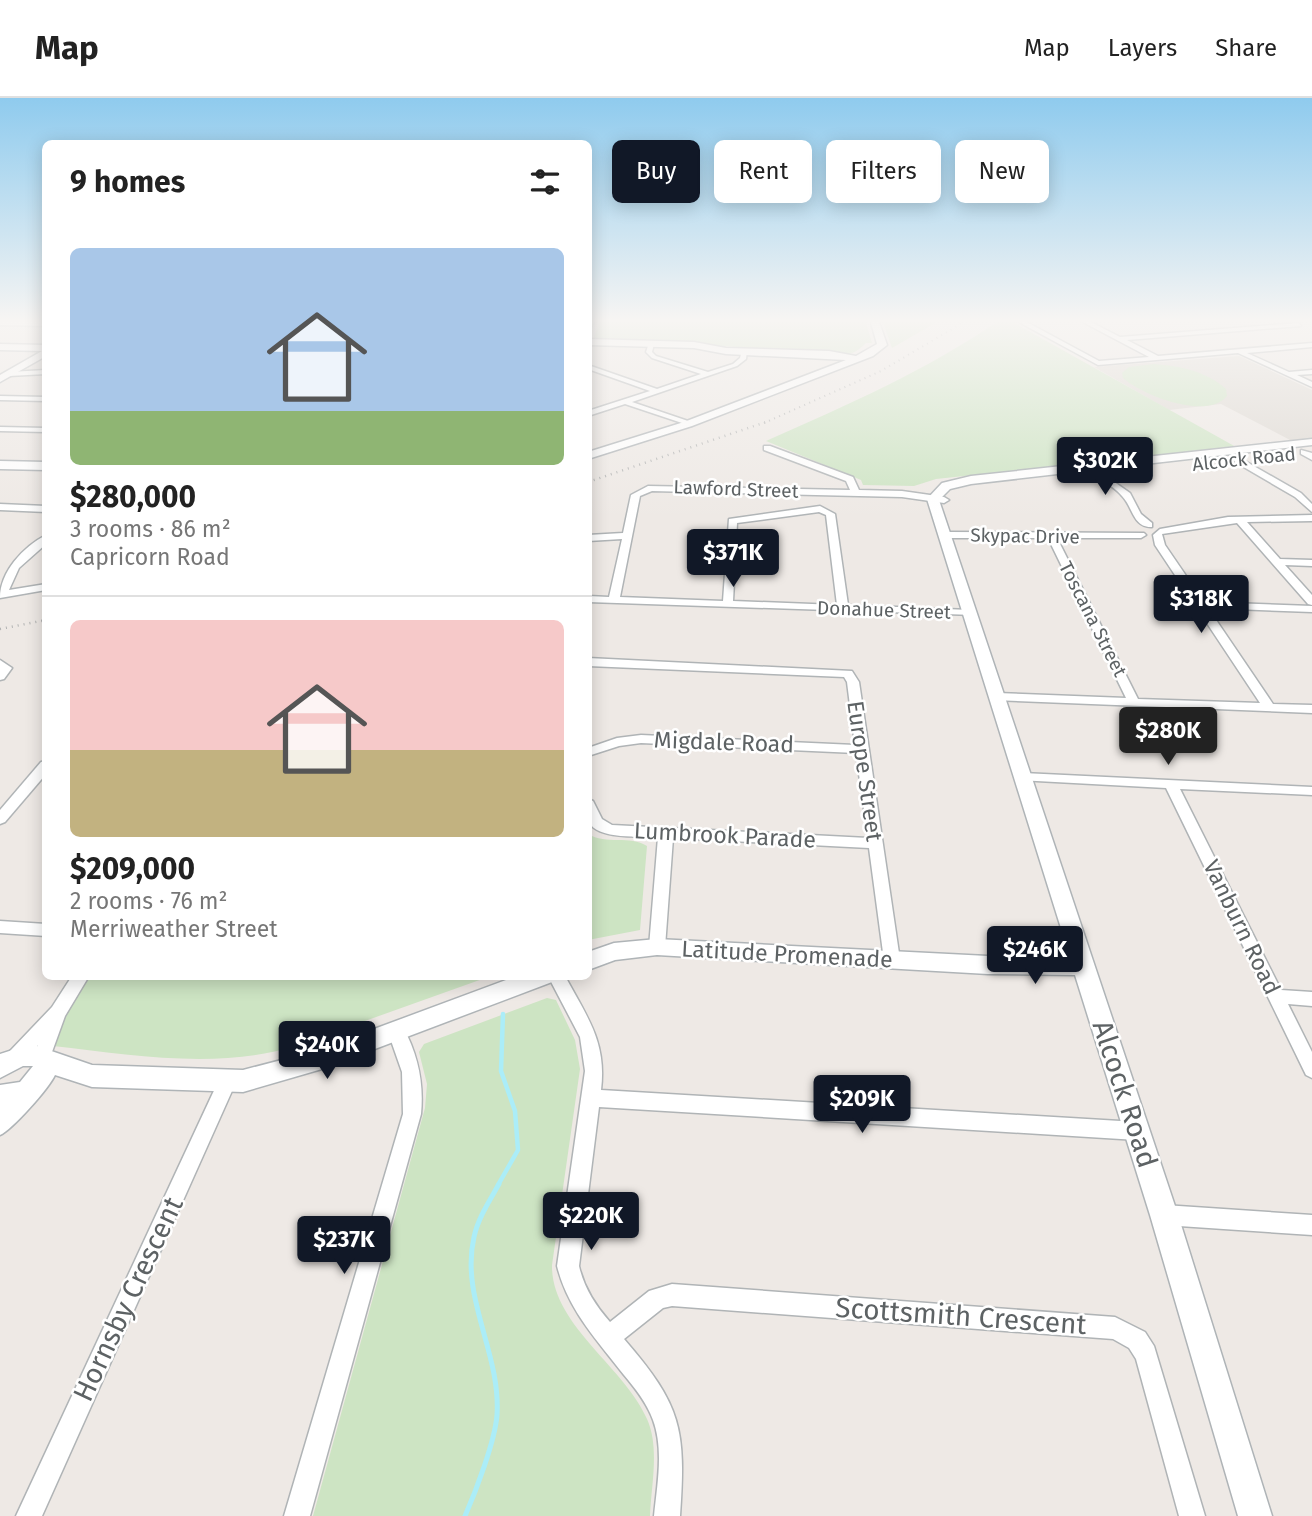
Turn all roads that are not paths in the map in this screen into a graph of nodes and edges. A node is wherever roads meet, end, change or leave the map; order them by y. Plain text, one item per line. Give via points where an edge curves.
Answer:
1 (640, 385) edge
2 (674, 385) edge
3 (788, 385) edge
4 (657, 391) junction
5 (0, 398) edge
6 (42, 399) edge
7 (626, 402) junction
8 (592, 406) edge
9 (603, 410) junction
10 (592, 413) edge
11 (688, 424) junction
12 (0, 429) edge
13 (42, 430) edge
14 (767, 449) dead end
15 (1310, 451) edge
16 (592, 456) edge
17 (1238, 460) junction
18 (0, 465) edge
19 (42, 466) edge
20 (1087, 467) junction
21 (1099, 475) junction
22 (856, 493) junction
23 (0, 507) edge
24 (42, 509) edge
25 (1312, 509) edge
26 (940, 512) junction
27 (1312, 518) edge
28 (1239, 519) junction
29 (1137, 528) junction
30 (1156, 533) junction
31 (628, 536) junction
32 (1052, 537) junction
33 (592, 538) edge
34 (42, 542) edge
35 (1280, 562) junction
36 (1312, 563) edge
37 (42, 588) edge
38 (1, 595) edge
39 (592, 599) edge
40 (614, 600) junction
41 (1312, 601) edge
42 (729, 604) junction
43 (1201, 606) junction
44 (843, 608) junction
45 (1312, 610) edge
46 (970, 613) junction
47 (592, 662) edge
48 (998, 697) junction
49 (1134, 702) junction
50 (1269, 707) junction
51 (1312, 709) edge
52 (862, 748) junction
53 (592, 751) edge
54 (42, 770) edge
55 (1023, 777) junction
56 (1171, 785) junction
57 (1312, 791) edge
58 (592, 813) edge
59 (0, 819) edge
60 (666, 832) junction
61 (876, 842) junction
62 (0, 927) edge
63 (42, 930) edge
64 (657, 947) junction
65 (592, 960) edge
66 (892, 960) junction
67 (1085, 972) junction
68 (79, 980) edge
69 (534, 980) edge
70 (558, 980) edge
71 (1276, 997) junction
72 (1312, 999) edge
73 (58, 1013) junction
74 (397, 1032) junction
75 (43, 1059) junction
76 (6, 1062) edge
77 (1312, 1070) edge
78 (92, 1076) junction
79 (227, 1082) junction
80 (20, 1091) edge
81 (590, 1098) junction
82 (0, 1123) edge
83 (1137, 1131) junction
84 (1164, 1215) junction
85 (1312, 1225) edge
86 (610, 1336) junction
87 (29, 1516) edge
88 (297, 1516) edge
89 (667, 1516) edge
90 (1192, 1516) edge
91 (1255, 1516) edge

1 - 4 street
2 - 4 street
3 - 11 street
4 - 7 street
5 - 6 street
7 - 9 street
7 - 11 street
8 - 9 street
9 - 10 street
11 - 16 street
12 - 13 street
14 - 22 street via 852,480
15 - 17 street, Alcock Road
15 - 20 street, Alcock Road
17 - 21 street, Alcock Road
17 - 25 street via 1298,495
18 - 19 street
20 - 21 street
20 - 26 street, Alcock Road via 946,486
21 - 26 street, Alcock Road via 972,489 955,493
21 - 29 street via 1127,495
22 - 26 street, Lawford Street
22 - 31 street, Lawford Street via 656,487 637,494
23 - 24 street
26 - 32 street, Skypac Drive
26 - 46 street, Alcock Road
27 - 28 street
28 - 30 street
28 - 35 street
29 - 30 street
29 - 30 street, Skypac Drive
29 - 32 street, Skypac Drive via 1105,537
30 - 43 street
31 - 33 street
31 - 40 street, Lawford Street
32 - 49 street, Toscana Street
34 - 38 street via 14,567
35 - 36 street
35 - 41 street
37 - 38 street
39 - 40 street, Donahue Street
40 - 42 street, Donahue Street
42 - 44 street, Donahue Street
42 - 44 street via 732,521 825,510 830,517
43 - 45 street
43 - 50 street
44 - 46 street, Donahue Street
46 - 48 street, Alcock Road
47 - 52 street, Europe Street via 842,672 853,682
48 - 49 street
48 - 55 street, Alcock Road
49 - 50 street
50 - 51 street
52 - 53 street, Migdale Road via 641,739
52 - 61 street, Europe Street
54 - 59 street
55 - 56 street
55 - 67 street, Alcock Road
56 - 57 street
56 - 71 street, Vanburn Road
58 - 60 street, Lumbrook Parade via 604,828
60 - 61 street, Lumbrook Parade
60 - 64 street
61 - 66 street, Europe Street
62 - 63 street
64 - 65 street, Latitude Promenade
64 - 66 street, Latitude Promenade
66 - 67 street, Latitude Promenade via 988,965 1037,976
67 - 83 street, Alcock Road
68 - 73 street
69 - 74 street
70 - 81 street via 589,1037 594,1071
71 - 72 street
71 - 77 street, Vanburn Road
73 - 75 street
73 - 76 street
74 - 79 street via 282,1072
74 - 88 street via 412,1072 412,1115
75 - 76 street via 30,1054
75 - 78 street
75 - 80 street via 44,1074
78 - 79 street
78 - 80 street
79 - 87 street, Hornsby Crescent
80 - 82 street
81 - 83 street
81 - 86 street via 569,1279 582,1305
83 - 84 street, Alcock Road
84 - 85 street
84 - 91 street, Alcock Road
86 - 89 street via 665,1419 670,1461
86 - 90 street, Scottsmith Crescent via 657,1299 672,1295 1115,1328 1137,1340 1146,1354

